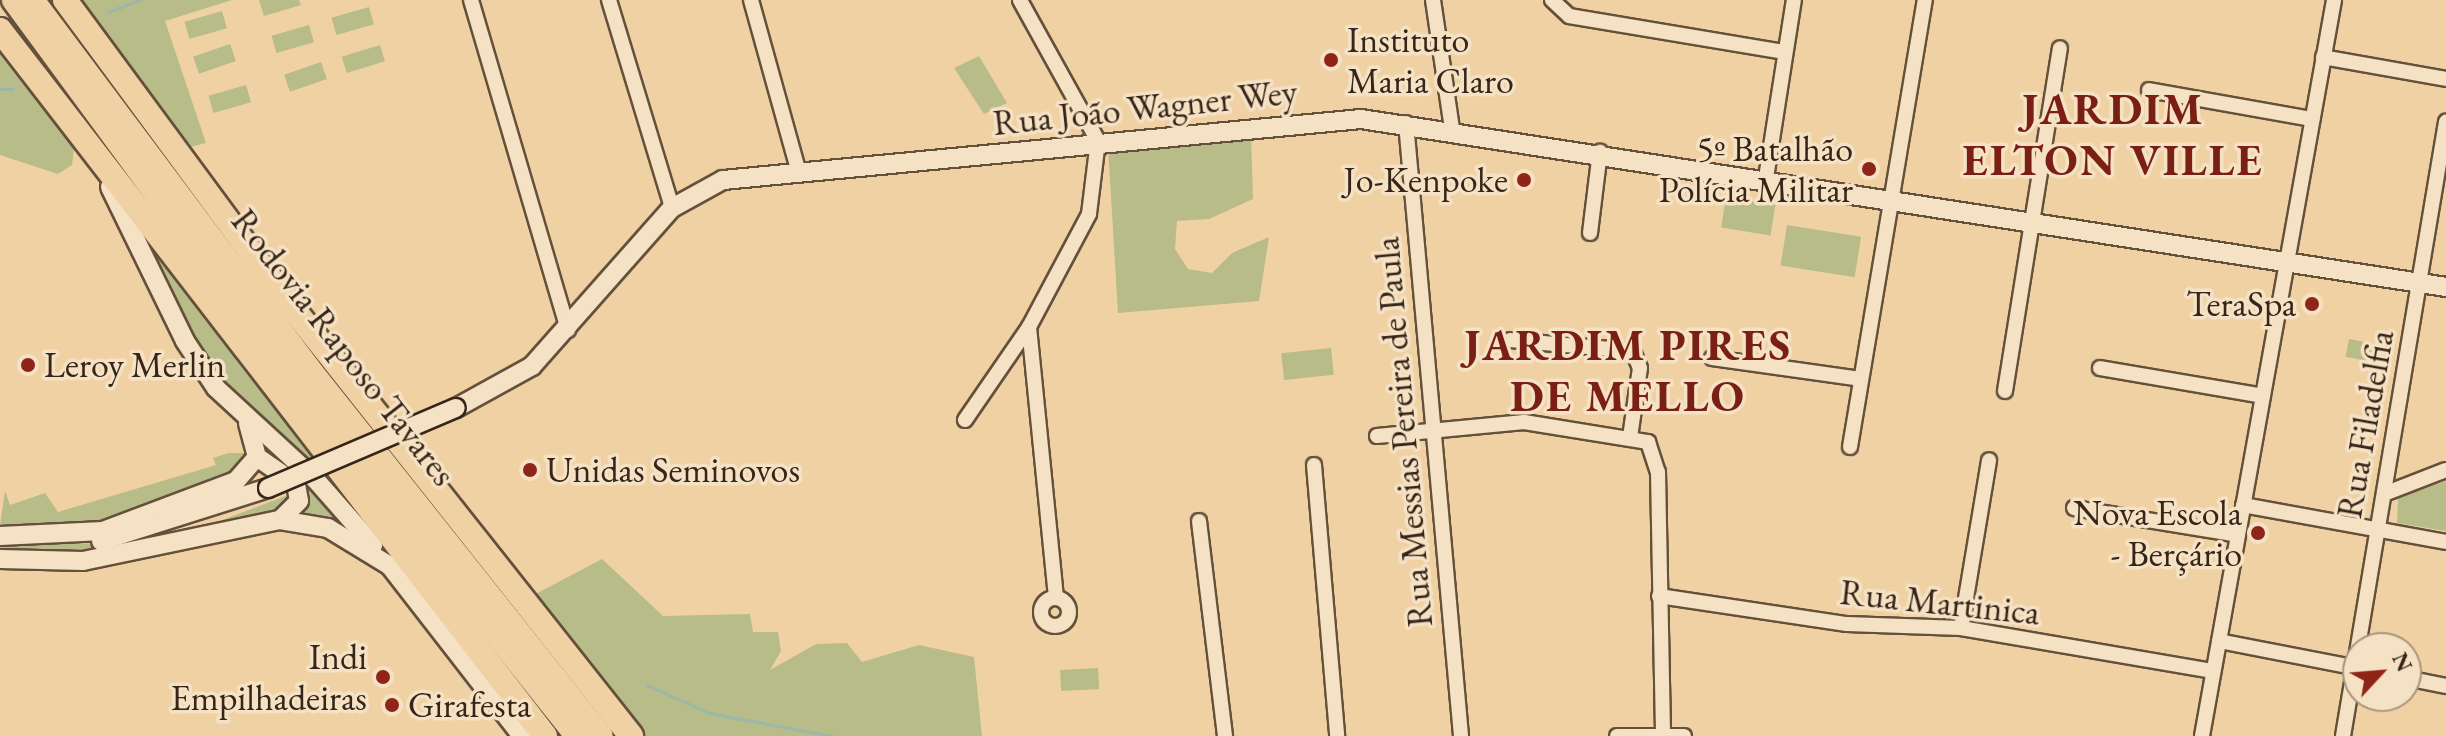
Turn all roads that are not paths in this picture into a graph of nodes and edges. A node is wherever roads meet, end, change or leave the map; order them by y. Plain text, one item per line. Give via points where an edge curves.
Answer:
1 (2, 0) edge
2 (14, 0) edge
3 (32, 0) edge
4 (65, 0) edge
5 (471, 0) edge
6 (609, 0) edge
7 (751, 0) edge
8 (1020, 0) edge
9 (1433, 0) edge
10 (1552, 0) edge
11 (1794, 0) edge
12 (1925, 0) edge
13 (2334, 0) edge
14 (0, 30) edge
15 (41, 35) junction
16 (2060, 48) dead end
17 (1785, 52) junction
18 (2323, 57) junction
19 (2446, 79) edge
20 (2149, 90) dead end
21 (2312, 119) junction
22 (2446, 122) edge
23 (1406, 123) junction
24 (1452, 129) junction
25 (82, 140) junction
26 (1098, 141) junction
27 (1600, 152) junction
28 (799, 173) junction
29 (1766, 178) junction
30 (1892, 198) junction
31 (672, 208) junction
32 (2029, 220) junction
33 (1590, 233) dead end
34 (2287, 261) junction
35 (2420, 282) junction
36 (2446, 287) edge
37 (559, 301) junction
38 (586, 310) junction
39 (1029, 327) junction
40 (568, 330) junction
41 (1510, 340) dead end
42 (1712, 358) dead end
43 (2100, 368) dead end
44 (1861, 379) junction
45 (2005, 391) dead end
46 (2263, 396) junction
47 (245, 416) junction
48 (965, 420) dead end
49 (1432, 430) junction
50 (1377, 436) dead end
51 (1630, 437) junction
52 (1850, 447) dead end
53 (257, 457) junction
54 (1989, 460) dead end
55 (1314, 465) dead end
56 (2446, 470) edge
57 (264, 489) junction
58 (2384, 494) junction
59 (2243, 505) junction
60 (2074, 508) dead end
61 (280, 520) junction
62 (1199, 521) dead end
63 (2377, 531) junction
64 (2238, 535) junction
65 (0, 536) edge
66 (62, 538) junction
67 (2446, 542) edge
68 (135, 553) junction
69 (0, 559) edge
70 (390, 566) junction
71 (1659, 596) junction
72 (1056, 598) dead end
73 (1961, 628) junction
74 (2362, 632) edge
75 (2219, 641) junction
76 (2342, 665) edge
77 (2213, 671) junction
78 (2422, 681) edge
79 (2446, 686) edge
80 (2348, 712) edge
81 (593, 732) edge
82 (1663, 732) junction
83 (522, 736) edge
84 (545, 736) edge
85 (631, 736) edge
86 (1225, 736) edge
87 (1337, 736) edge
88 (1461, 736) edge
89 (1617, 736) edge
90 (1684, 736) edge
91 (2202, 736) edge
92 (2343, 736) edge

1 - 15 highway
2 - 15 highway, Rodovia Raposo Tavares
3 - 81 highway, Rodovia Raposo Tavares via 308,368
4 - 85 highway via 287,301
5 - 37 street
6 - 31 street
7 - 28 street
8 - 26 street
9 - 24 street
10 - 17 street via 1569,16
11 - 17 street
12 - 30 street
13 - 18 street
14 - 25 highway
15 - 81 highway, Rodovia Raposo Tavares via 286,370
16 - 32 street
17 - 29 street
18 - 19 street
18 - 21 street
20 - 21 street
21 - 34 street
22 - 35 street, Rua Filadelfia
23 - 24 main road, Rua João Wagner Wey
23 - 26 main road, Rua João Wagner Wey via 1361,119
23 - 49 street, Rua Messias Pereira de Paula
24 - 27 main road, Rua João Wagner Wey
25 - 47 main road via 185,341
25 - 84 highway
26 - 28 main road, Rua João Wagner Wey
26 - 39 street via 1089,214
27 - 29 main road, Rua João Wagner Wey
27 - 33 street
28 - 31 main road, Rua João Wagner Wey via 723,180
29 - 30 main road, Rua João Wagner Wey
30 - 32 main road, Rua João Wagner Wey
30 - 44 street
31 - 38 main road, Rua João Wagner Wey
32 - 34 main road, Rua João Wagner Wey
32 - 45 street
34 - 35 main road, Rua João Wagner Wey
34 - 46 street
35 - 36 main road, Rua João Wagner Wey
35 - 58 street, Rua Filadelfia
37 - 38 street
37 - 40 street
38 - 40 main road, Rua João Wagner Wey
39 - 48 street
39 - 72 street
40 - 57 main road, Rua João Wagner Wey, bridge via 514,380
41 - 51 street via 1633,351 1640,368
42 - 44 street
43 - 46 street
44 - 52 street
46 - 59 street
47 - 53 main road
47 - 70 main road via 333,497
49 - 50 street
49 - 51 street via 1524,422
49 - 88 street, Rua Messias Pereira de Paula
51 - 71 street via 1648,442 1658,472
53 - 61 main road via 273,462 296,484 299,501
53 - 66 main road via 236,481 119,526
54 - 73 street
55 - 87 street
56 - 58 street
57 - 66 main road via 131,536
57 - 68 main road
58 - 63 street, Rua Filadelfia
59 - 63 street
59 - 64 street
60 - 64 street
61 - 68 main road
61 - 70 main road via 341,533
62 - 86 street
63 - 67 street
63 - 74 street, Rua Filadelfia
64 - 75 street
65 - 66 main road
68 - 69 main road via 83,561
70 - 83 main road
71 - 73 street, Rua Martinica via 1847,624
71 - 82 street
73 - 77 street, Rua Martinica
75 - 76 street
75 - 77 street
77 - 91 street
78 - 79 street
80 - 92 street, Rua Filadelfia
82 - 89 street
82 - 90 street

